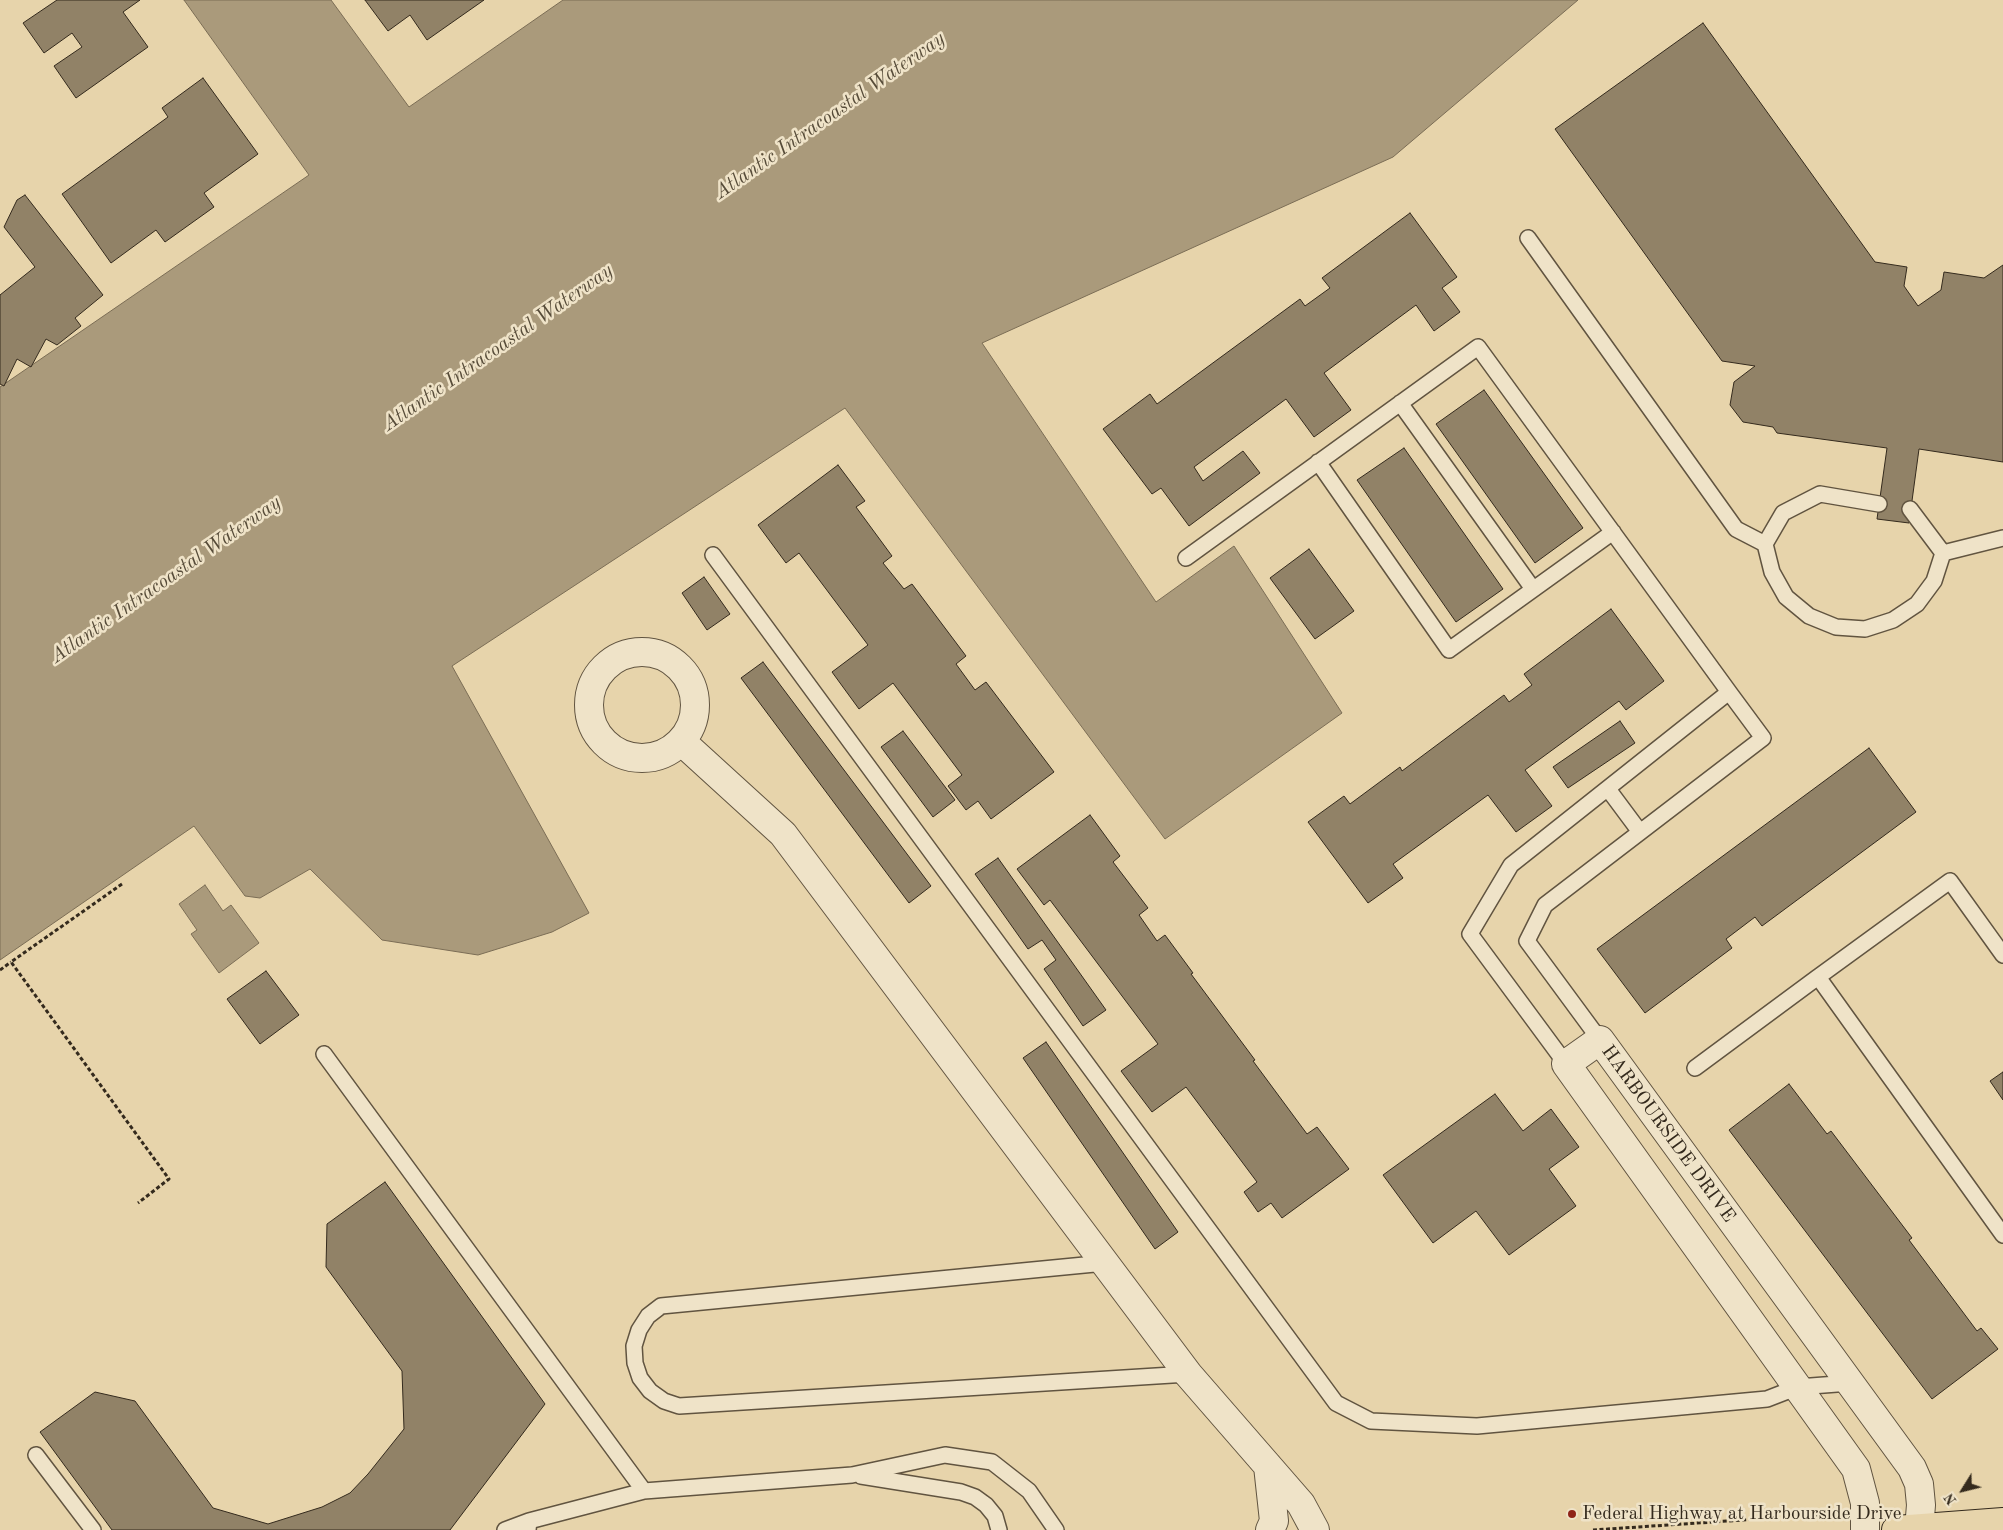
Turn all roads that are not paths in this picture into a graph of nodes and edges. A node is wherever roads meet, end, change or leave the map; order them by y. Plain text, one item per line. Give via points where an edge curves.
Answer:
1 (1528, 238) dead end
2 (1400, 403) junction
3 (1318, 462) junction
4 (1879, 504) dead end
5 (1910, 509) dead end
6 (1613, 532) junction
7 (2003, 538) edge
8 (1765, 544) junction
9 (1943, 553) junction
10 (714, 555) dead end
11 (1186, 558) dead end
12 (1533, 589) junction
13 (1729, 692) junction
14 (681, 741) dead end
15 (1608, 789) junction
16 (1640, 832) junction
17 (2003, 955) edge
18 (1818, 977) junction
19 (1600, 1040) junction
20 (324, 1054) dead end
21 (1566, 1064) junction
22 (1695, 1068) dead end
23 (2003, 1235) edge
24 (1105, 1263) junction
25 (1188, 1374) junction
26 (1850, 1383) junction
27 (1798, 1387) junction
28 (36, 1455) dead end
29 (1268, 1466) junction
30 (852, 1475) junction
31 (644, 1491) junction
32 (1865, 1522) edge
33 (2003, 1522) edge
34 (528, 1525) edge
35 (94, 1530) edge
36 (504, 1530) edge
37 (999, 1530) edge
38 (1056, 1530) edge
39 (1270, 1530) edge
40 (1314, 1530) edge
41 (1911, 1530) edge

1 - 8 lane via 1736,529
2 - 3 lane
2 - 6 lane via 1478,347
2 - 12 lane
3 - 11 lane
3 - 12 lane via 1449,650
4 - 8 lane via 1820,494 1783,513
5 - 9 lane
6 - 12 lane
6 - 13 lane
7 - 9 lane
8 - 9 lane via 1772,572 1786,597 1809,616 1836,627 1865,629 1893,620 1917,604 1934,581
10 - 27 lane via 1336,1403 1371,1421 1477,1426 1766,1399
13 - 15 lane
13 - 16 lane via 1763,738
14 - 24 street via 784,834
15 - 16 lane
15 - 21 lane via 1511,864 1470,934
16 - 19 lane via 1545,906 1527,940
17 - 18 lane via 1950,880
18 - 22 lane
18 - 23 lane
19 - 21 street, HARBOURSIDE DRIVE
19 - 26 street, HARBOURSIDE DRIVE
20 - 31 lane
21 - 27 street
24 - 25 street
24 - 25 lane via 661,1306 648,1316 639,1330 634,1346 635,1363 640,1378 650,1391 664,1401 680,1406
25 - 29 street
26 - 27 lane
26 - 41 street, HARBOURSIDE DRIVE via 1912,1468 1919,1484 1921,1505
27 - 32 street via 1856,1469 1865,1503
28 - 35 lane
29 - 39 street via 1274,1521
29 - 40 street via 1301,1504
30 - 31 lane
30 - 37 lane via 975,1496 995,1516
30 - 38 lane via 945,1455 992,1462 1029,1491
31 - 34 lane
33 - 41 main road
34 - 36 lane

